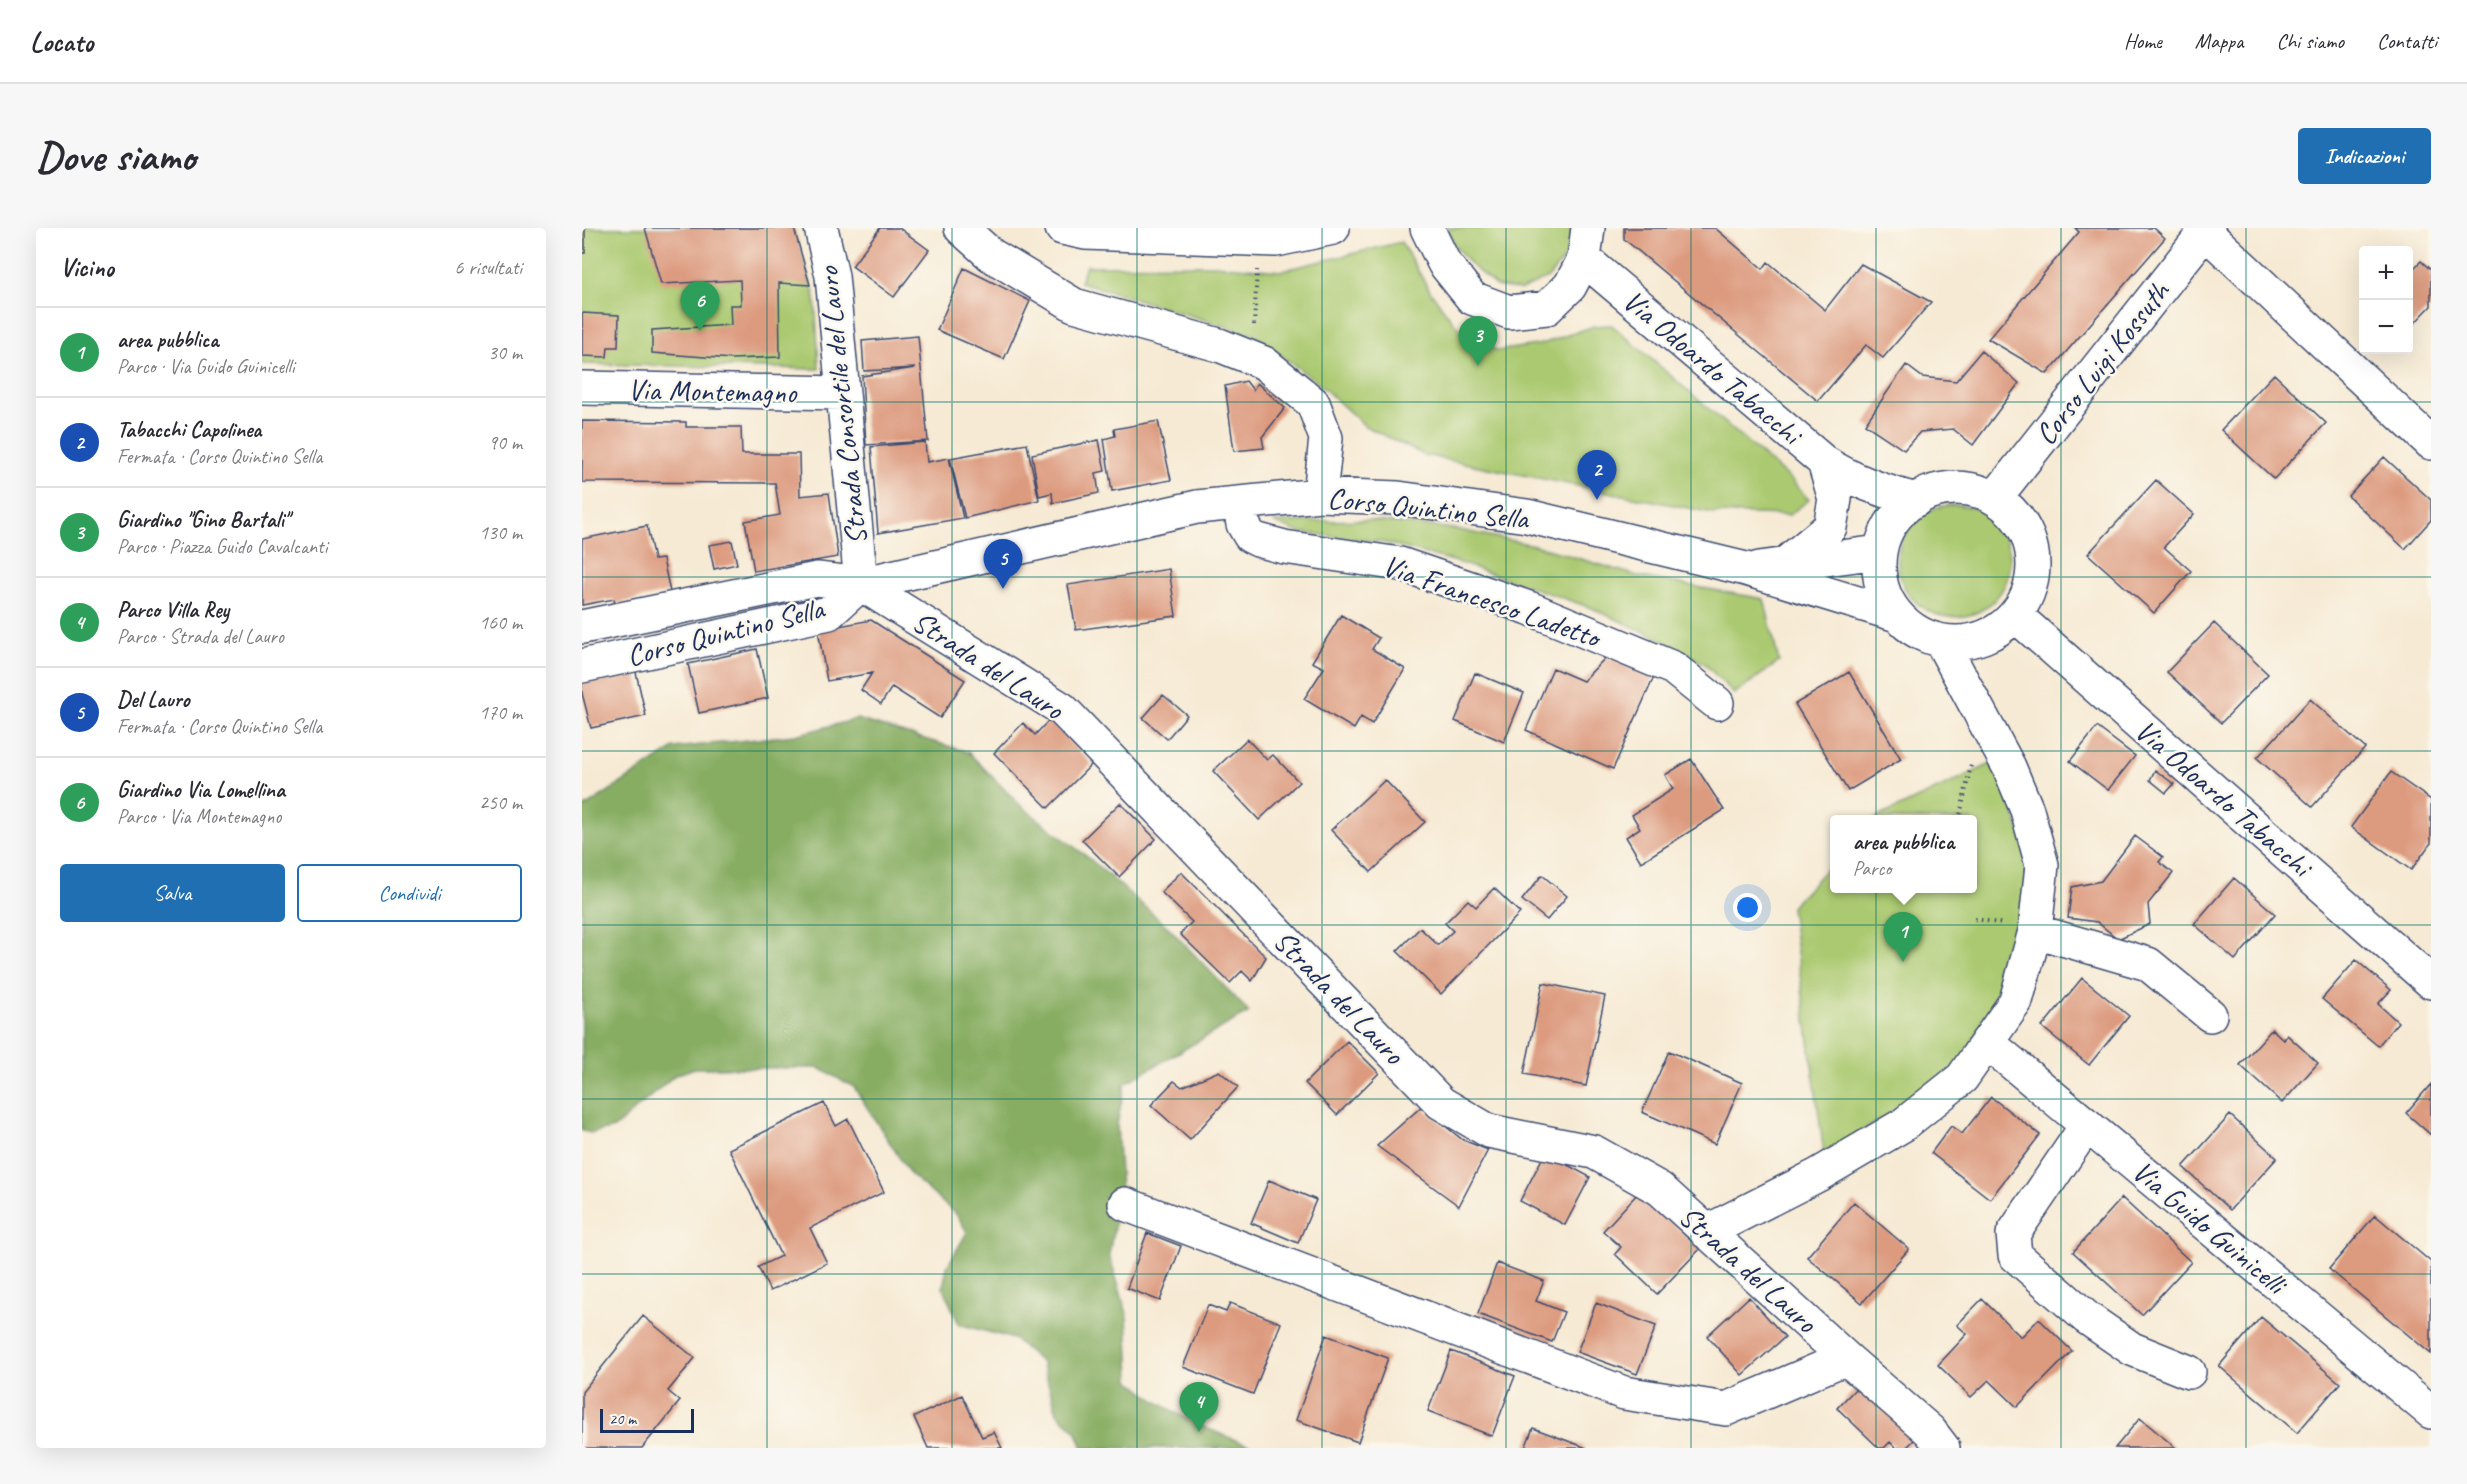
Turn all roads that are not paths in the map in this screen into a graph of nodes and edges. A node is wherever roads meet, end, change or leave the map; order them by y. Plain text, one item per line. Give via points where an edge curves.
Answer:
1 (821, 228) edge
2 (961, 228) edge
3 (1062, 228) edge
4 (1333, 228) edge
5 (1427, 228) edge
6 (2205, 229) edge
7 (1586, 243) edge
8 (582, 388) edge
9 (842, 393) junction
10 (2431, 443) edge
11 (1833, 467) junction
12 (1320, 495) junction
13 (1995, 498) junction
14 (1916, 500) junction
15 (1239, 503) junction
16 (1883, 540) junction
17 (1783, 566) junction
18 (1746, 569) junction
19 (861, 584) junction
20 (1897, 615) junction
21 (2015, 615) junction
22 (582, 627) edge
23 (1941, 640) junction
24 (582, 666) edge
25 (1717, 703) dead end
26 (2035, 931) junction
27 (2431, 981) edge
28 (2210, 1015) dead end
29 (1987, 1042) junction
30 (2087, 1125) junction
31 (1125, 1204) dead end
32 (1706, 1232) junction
33 (1846, 1358) junction
34 (2189, 1372) dead end
35 (2431, 1412) edge
36 (1943, 1448) edge

1 - 9 street, Strada Consortile del Lauro via 832,276
2 - 12 street via 991,255 1074,305 1219,345 1264,363 1313,403 1326,438
3 - 4 street via 1085,233 1276,240
5 - 7 street via 1444,263 1472,298 1509,312 1547,308 1570,286
6 - 10 street
6 - 13 street, Corso Luigi Kossuth
7 - 11 street, Via Odoardo Tabacchi
8 - 9 street, Via Montemagno
9 - 19 street, Strada Consortile del Lauro
11 - 14 street, Via Odoardo Tabacchi via 1881,491
11 - 16 street, Via Odoardo Tabacchi via 1872,515
11 - 17 street via 1835,499 1830,527
12 - 15 street, Corso Quintino Sella
12 - 18 street, Corso Quintino Sella via 1398,498 1527,516
13 - 14 street via 1971,489 1947,488
13 - 21 street via 2013,512 2032,552 2033,574 2027,596
14 - 16 street via 1903,509
15 - 19 street, Corso Quintino Sella via 1197,507
15 - 25 street, Via Francesco Ladetto via 1243,524 1250,536 1258,540 1400,564 1529,608 1674,668
16 - 17 street
16 - 20 street via 1879,575 1885,596
17 - 18 street
18 - 20 street
19 - 22 street, Corso Quintino Sella via 817,579
19 - 24 street, Corso Quintino Sella via 829,613
19 - 32 street, Strada del Lauro via 1062,709 1441,1103 1490,1131 1594,1152 1660,1189
20 - 23 street via 1917,632
21 - 23 street via 1982,638
21 - 27 street, Via Odoardo Tabacchi
23 - 26 street via 2003,753 2027,810 2042,865
26 - 28 street via 2148,964
26 - 29 street via 2016,1001
29 - 30 street, Via Guido Guinicelli
29 - 32 street via 1962,1078 1903,1125 1818,1175
30 - 34 street via 2013,1234 2015,1255 2087,1318 2132,1349
30 - 35 street, Via Guido Guinicelli
31 - 33 street, Strada del Lauro via 1624,1393 1726,1409
32 - 33 street, Strada del Lauro
33 - 36 street, Strada del Lauro via 1930,1431

